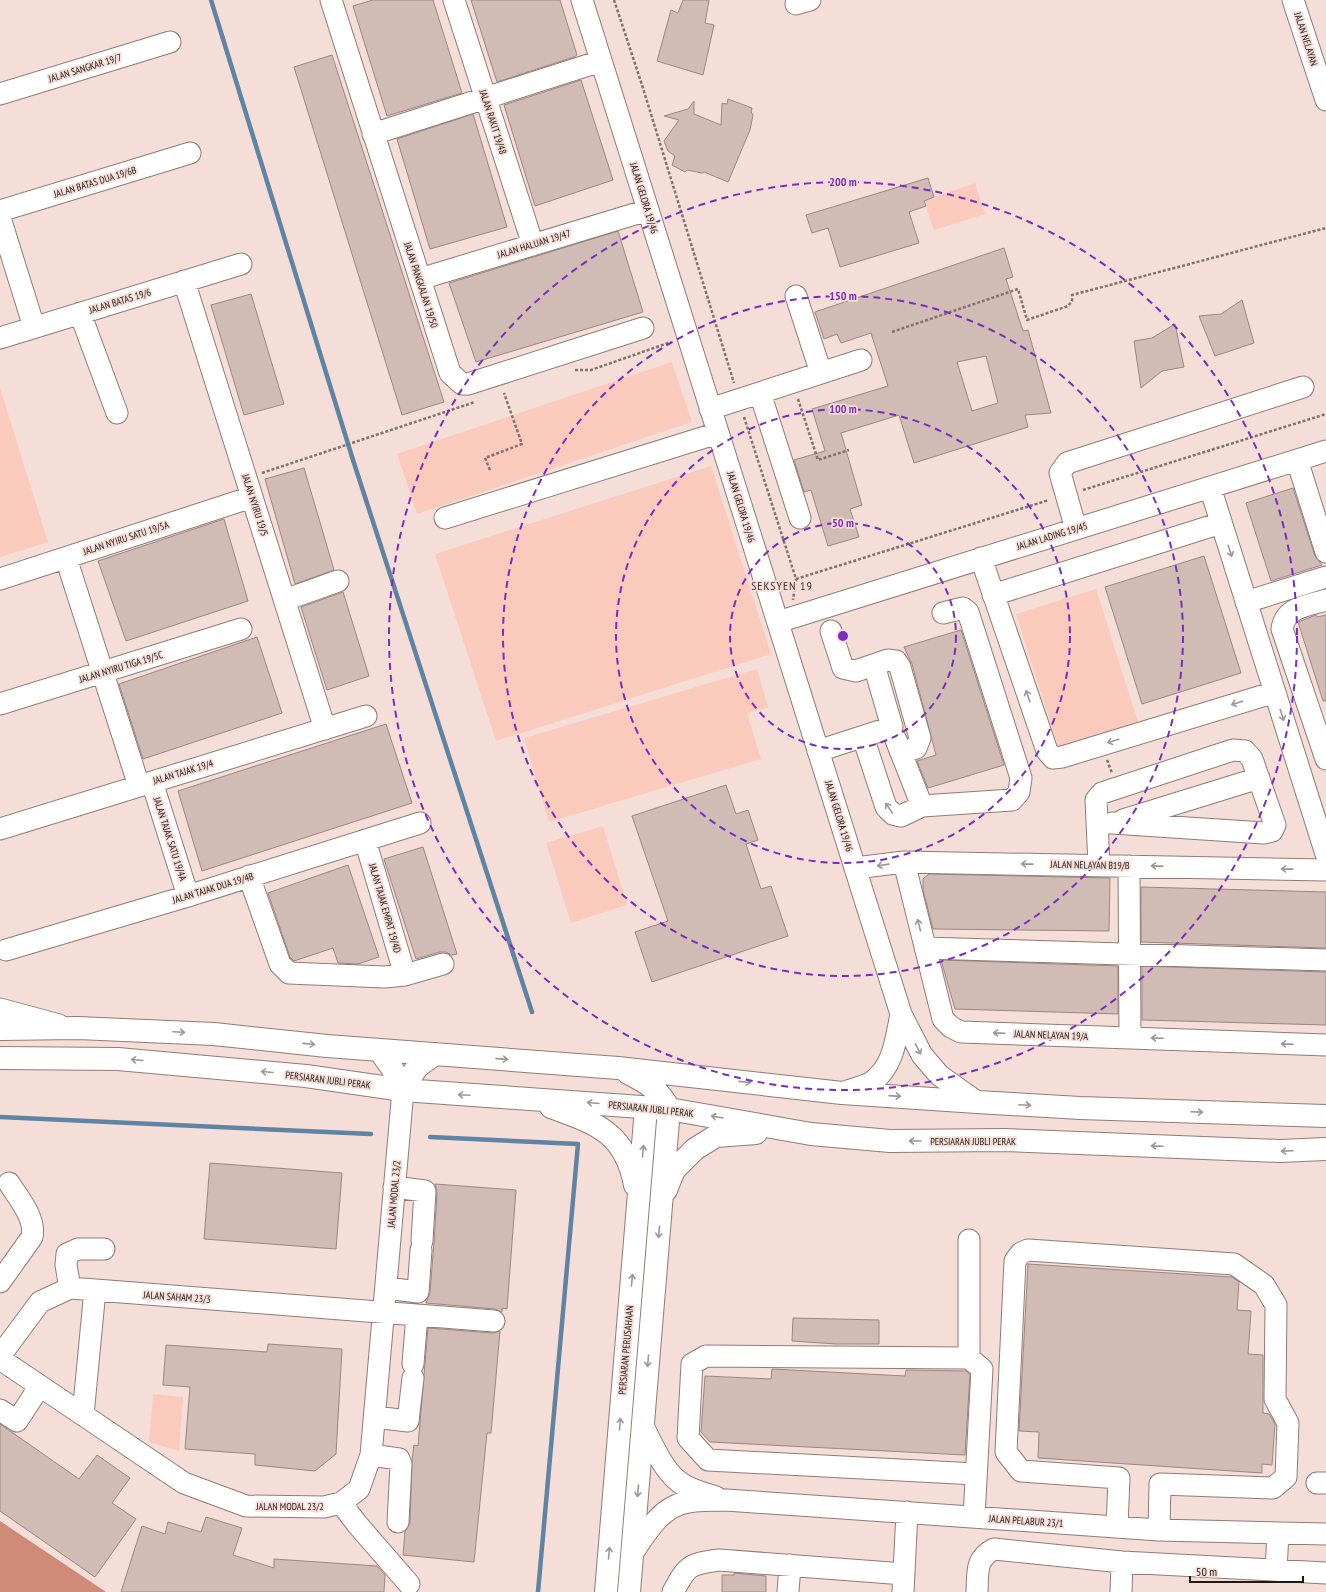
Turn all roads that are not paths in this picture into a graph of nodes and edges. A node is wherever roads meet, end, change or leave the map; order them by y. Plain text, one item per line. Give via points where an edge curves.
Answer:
1 (331, 0) edge
2 (454, 0) edge
3 (582, 0) edge
4 (1293, 0) edge
5 (170, 42) dead end
6 (601, 62) junction
7 (0, 94) edge
8 (486, 99) junction
9 (1326, 100) edge
10 (374, 134) junction
11 (190, 153) dead end
12 (648, 210) junction
13 (0, 212) edge
14 (0, 218) edge
15 (533, 245) junction
16 (241, 264) dead end
17 (420, 279) junction
18 (184, 281) junction
19 (796, 296) dead end
20 (80, 313) junction
21 (34, 327) junction
22 (643, 328) dead end
23 (0, 338) edge
24 (861, 360) dead end
25 (821, 373) junction
26 (1303, 387) dead end
27 (760, 393) junction
28 (710, 409) junction
29 (117, 413) dead end
30 (718, 433) junction
31 (1326, 451) edge
32 (1297, 460) junction
33 (1210, 487) junction
34 (249, 488) junction
35 (445, 518) dead end
36 (800, 518) dead end
37 (1221, 523) junction
38 (1076, 529) junction
39 (1326, 552) edge
40 (66, 558) junction
41 (981, 558) junction
42 (1326, 577) edge
43 (0, 579) edge
44 (338, 581) dead end
45 (993, 595) junction
46 (285, 600) junction
47 (1326, 600) edge
48 (1246, 602) junction
49 (944, 613) dead end
50 (784, 620) junction
51 (241, 630) dead end
52 (831, 631) dead end
53 (874, 665) junction
54 (103, 673) junction
55 (1274, 692) junction
56 (0, 704) edge
57 (366, 716) dead end
58 (892, 727) junction
59 (325, 729) junction
60 (864, 737) junction
61 (818, 751) junction
62 (901, 753) junction
63 (1326, 759) edge
64 (1326, 764) edge
65 (1300, 774) junction
66 (1259, 778) junction
67 (146, 784) junction
68 (922, 806) junction
69 (420, 823) dead end
70 (1105, 825) junction
71 (0, 828) edge
72 (365, 840) junction
73 (1326, 854) edge
74 (904, 862) junction
75 (1099, 865) junction
76 (1129, 866) junction
77 (855, 868) junction
78 (1326, 870) edge
79 (249, 876) junction
80 (188, 896) junction
81 (925, 948) junction
82 (6, 950) dead end
83 (1129, 954) junction
84 (1326, 960) edge
85 (443, 964) dead end
86 (404, 975) junction
87 (0, 1009) edge
88 (901, 1014) junction
89 (78, 1028) junction
90 (0, 1029) edge
91 (1130, 1037) junction
92 (1326, 1045) edge
93 (379, 1050) junction
94 (434, 1054) junction
95 (0, 1058) edge
96 (618, 1068) junction
97 (692, 1076) junction
98 (403, 1090) junction
99 (842, 1092) junction
100 (526, 1098) junction
101 (977, 1102) junction
102 (658, 1103) junction
103 (1326, 1116) edge
104 (811, 1134) junction
105 (1326, 1149) edge
106 (9, 1183) dead end
107 (394, 1187) junction
108 (662, 1200) junction
109 (638, 1204) junction
110 (969, 1240) dead end
111 (104, 1249) dead end
112 (0, 1282) edge
113 (70, 1288) junction
114 (386, 1288) junction
115 (95, 1290) junction
116 (384, 1313) junction
117 (417, 1315) junction
118 (494, 1321) dead end
119 (0, 1357) edge
120 (969, 1358) junction
121 (40, 1386) junction
122 (0, 1410) edge
123 (83, 1415) junction
124 (375, 1417) junction
125 (643, 1426) junction
126 (372, 1455) junction
127 (976, 1474) junction
128 (726, 1500) junction
129 (341, 1503) junction
130 (907, 1512) junction
131 (974, 1517) junction
132 (398, 1522) dead end
133 (1116, 1527) junction
134 (1159, 1530) junction
135 (1278, 1533) junction
136 (1326, 1534) edge
137 (632, 1554) junction
138 (1122, 1562) junction
139 (790, 1565) junction
140 (1276, 1570) junction
141 (1326, 1573) edge
142 (904, 1583) edge
143 (409, 1584) dead end
144 (606, 1592) edge
145 (629, 1592) edge
146 (673, 1592) edge
147 (788, 1592) edge
148 (977, 1592) edge
149 (1120, 1592) edge

1 - 10 street, JALAN PANGKALAN 19/50
2 - 8 street, JALAN RAKIT 19/48
3 - 6 street, JALAN GELORA 19/46
4 - 9 street, JALAN NELAYAN
5 - 7 street, JALAN SANGKAR 19/7
6 - 8 street
6 - 12 street, JALAN GELORA 19/46
8 - 10 street
8 - 15 street, JALAN RAKIT 19/48
10 - 17 street, JALAN PANGKALAN 19/50
11 - 13 street, JALAN BATAS DUA 19/6B
12 - 15 street, JALAN HALUAN 19/47
12 - 28 street, JALAN GELORA 19/46
14 - 21 street
15 - 17 street, JALAN HALUAN 19/47
16 - 18 street, JALAN BATAS 19/6
17 - 22 street, JALAN PANGKALAN 19/50 via 450,373 462,384
18 - 20 street, JALAN BATAS 19/6
18 - 34 street, JALAN NYIRU 19/5
19 - 25 street
20 - 21 street, JALAN BATAS 19/6
20 - 29 street
21 - 23 street, JALAN BATAS 19/6
24 - 25 street
25 - 27 street
26 - 38 street via 1067,463 1060,473
27 - 28 street
27 - 36 street
28 - 30 street, JALAN GELORA 19/46
30 - 35 street
30 - 50 street, JALAN GELORA 19/46
31 - 32 street, JALAN LADING 19/45
32 - 33 street, JALAN LADING 19/45
32 - 39 street
33 - 37 street
33 - 38 street, JALAN LADING 19/45
34 - 40 street, JALAN NYIRU SATU 19/5A
34 - 46 street, JALAN NYIRU 19/5
37 - 45 street
37 -> 48 street
38 - 41 street, JALAN LADING 19/45
40 - 43 street, JALAN NYIRU SATU 19/5A
40 - 54 street, JALAN TAJAK SATU 19/4A
41 - 45 street
41 - 50 street, JALAN LADING 19/45
42 - 48 street
44 - 46 street
55 -> 45 street via 1053,758 1047,751
46 - 59 street, JALAN NYIRU 19/5
47 - 63 street via 1288,612 1283,620 1282,629
48 - 55 street
49 - 68 street via 963,608 968,612 1021,778 1019,792 1012,800
50 - 61 street, JALAN GELORA 19/46
51 - 54 street, JALAN NYIRU TIGA 19/5C
52 - 53 street via 843,668 856,671
53 - 58 street
53 - 62 street via 888,660 896,661 900,667 920,738 916,748
54 - 56 street, JALAN NYIRU TIGA 19/5C
54 - 67 street, JALAN TAJAK SATU 19/4A
55 -> 65 street
57 - 59 street, JALAN TAJAK 19/4
58 - 60 street
58 - 62 street
59 - 67 street, JALAN TAJAK 19/4
60 - 61 street
68 -> 60 street via 901,816 893,814 886,807
61 - 77 street, JALAN GELORA 19/46
62 - 68 street
64 - 65 street
65 - 73 street
66 - 70 street
66 - 70 street via 1252,759 1245,751 1233,750 1102,793 1096,800
66 - 70 street via 1274,825 1272,831 1264,833
67 - 71 street, JALAN TAJAK 19/4
67 - 80 street, JALAN TAJAK SATU 19/4A
69 - 72 street, JALAN TAJAK DUA 19/4B
70 - 75 street
72 - 79 street, JALAN TAJAK DUA 19/4B
72 - 86 street, JALAN TAJAK EMPAT 19/4D
75 -> 74 street, JALAN NELAYAN B19/B
74 -> 77 street, JALAN NELAYAN B19/B
81 -> 74 street, JALAN NELAYAN 19/A
75 - 76 street, JALAN NELAYAN B19/B
78 -> 76 street, JALAN NELAYAN B19/B
76 - 83 street
77 - 88 street, JALAN GELORA 19/46
79 - 80 street, JALAN TAJAK DUA 19/4B
79 - 86 street via 280,964 289,973 384,977
80 - 82 street, JALAN TAJAK DUA 19/4B
81 - 83 street
91 -> 81 street, JALAN NELAYAN 19/A via 961,1032 951,1027 944,1019
83 - 84 street
83 - 91 street
85 - 86 street
87 - 89 street
88 - 99 street via 890,1062 872,1082
88 -> 101 street, JALAN GELORA 19/46 via 922,1055 939,1075
89 - 90 main road
89 -> 93 main road via 214,1034
92 -> 91 street, JALAN NELAYAN 19/A
93 - 94 main road
93 - 98 main road
94 -> 96 main road
94 - 98 main road via 417,1067
98 -> 95 main road, PERSIARAN JUBLI PERAK via 306,1076 118,1059
96 - 97 main road
96 - 102 main road via 647,1082
97 -> 99 main road
97 - 102 main road
100 -> 98 main road, PERSIARAN JUBLI PERAK
98 - 107 street, JALAN MODAL 23/2
99 -> 101 main road
102 -> 100 main road, PERSIARAN JUBLI PERAK
100 - 109 main road via 584,1119 607,1131 622,1149 632,1169
101 -> 103 main road via 1119,1110
104 -> 102 main road, PERSIARAN JUBLI PERAK
102 - 108 main road
109 -> 102 main road, PERSIARAN PERUSAHAAN
105 -> 104 main road, PERSIARAN JUBLI PERAK via 1280,1151 1004,1140 890,1141
104 - 108 main road via 736,1133 716,1136 695,1149 674,1170
106 - 112 street via 32,1220 34,1229 32,1237
107 - 114 street, JALAN MODAL 23/2
107 - 114 street via 425,1191 418,1292
108 -> 125 main road
144 -> 109 main road, PERSIARAN PERUSAHAAN
110 - 120 street
111 - 113 street via 78,1249 67,1254
113 - 115 street, JALAN SAHAM 23/3
113 - 119 street, JALAN SAHAM 23/3 via 40,1302
114 - 116 street, JALAN MODAL 23/2
115 - 116 street, JALAN SAHAM 23/3
115 - 123 street
116 - 117 street, JALAN SAHAM 23/3
116 - 124 street, JALAN MODAL 23/2
117 - 118 street, JALAN SAHAM 23/3
117 - 124 street via 408,1421
119 - 121 street, JALAN MODAL 23/2
120 - 127 street via 982,1369
120 - 127 street via 706,1356 692,1364 688,1438 708,1460
121 - 122 street via 17,1421
121 - 123 street, JALAN MODAL 23/2
123 - 129 street, JALAN MODAL 23/2 via 184,1483 246,1506 324,1507
124 - 126 street, JALAN MODAL 23/2
125 - 128 street, JALAN PELABUR 23/1 via 663,1463 678,1481 694,1491
125 -> 137 main road
126 - 129 street, JALAN MODAL 23/2 via 359,1489
126 - 132 street via 399,1459 402,1464
127 - 131 street
128 - 130 street, JALAN PELABUR 23/1
128 - 137 street, JALAN PELABUR 23/1 via 687,1502 668,1510 650,1526
129 - 143 street
130 - 131 street, JALAN PELABUR 23/1
130 - 142 street
131 - 133 street, JALAN PELABUR 23/1
133 - 134 street, JALAN PELABUR 23/1
133 - 134 street via 1119,1478 1021,1471 1006,1452 1015,1261 1021,1253 1028,1250 1234,1264 1264,1285 1276,1305 1275,1399 1288,1423 1286,1477 1273,1488 1160,1484
134 - 135 street, JALAN PELABUR 23/1
135 - 136 street, JALAN PELABUR 23/1
135 - 140 street
137 - 145 main road
138 - 140 street
138 - 148 street via 994,1549 984,1555 979,1565
138 - 149 street
139 - 142 street
139 - 146 street via 719,1560 700,1562 685,1570
139 - 147 street
140 - 141 street

